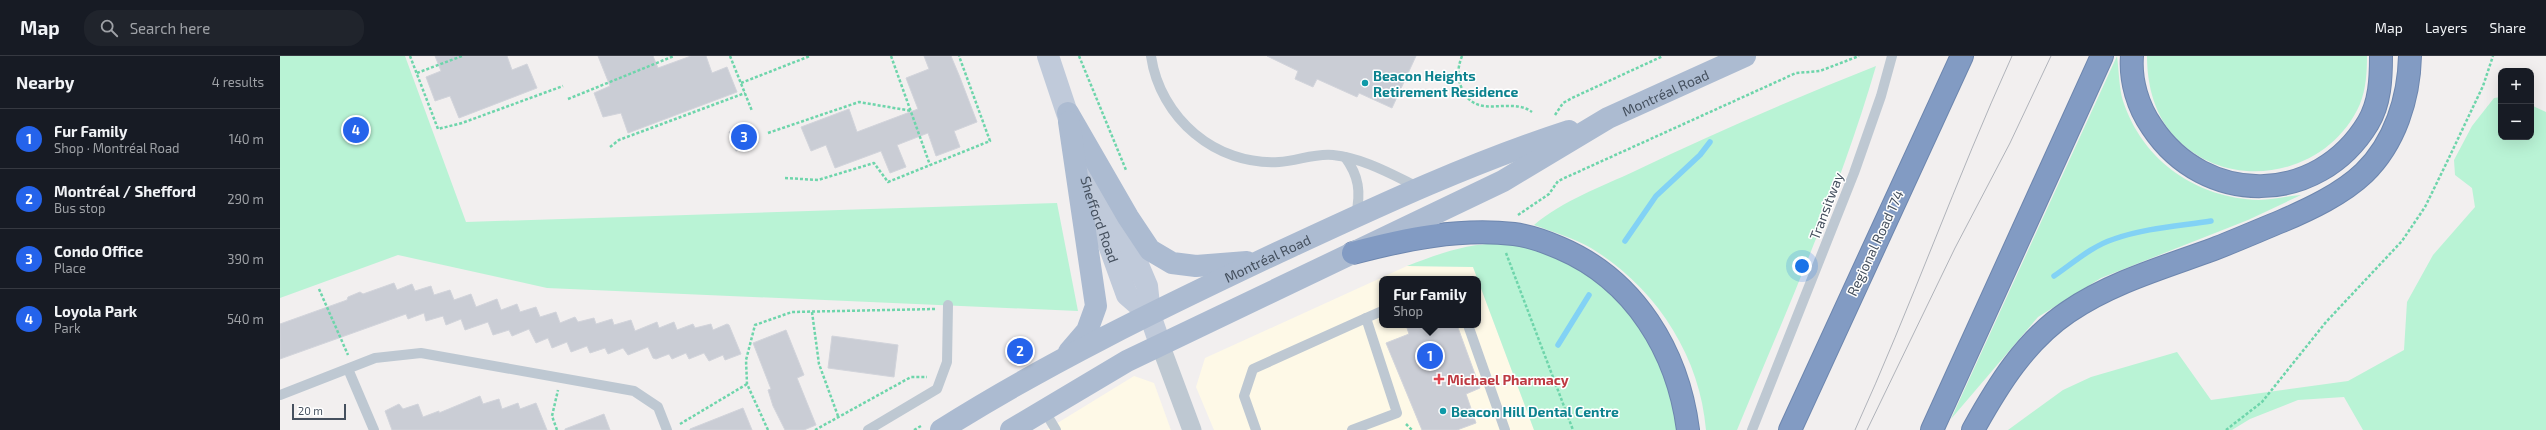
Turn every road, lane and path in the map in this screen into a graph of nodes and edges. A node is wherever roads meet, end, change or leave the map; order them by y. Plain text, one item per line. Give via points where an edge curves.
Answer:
1 (410, 56) edge
2 (462, 56) edge
3 (674, 56) edge
4 (730, 56) edge
5 (810, 56) edge
6 (890, 56) edge
7 (959, 56) edge
8 (1048, 56) edge
9 (1079, 56) edge
10 (1152, 56) edge
11 (1462, 56) edge
12 (1663, 56) edge
13 (1745, 56) edge
14 (1859, 56) edge
15 (1892, 56) edge
16 (1962, 56) edge
17 (2102, 56) edge
18 (2132, 56) edge
19 (2381, 56) edge
20 (2410, 56) edge
21 (2493, 56) edge
22 (417, 73) junction
23 (741, 83) junction
24 (563, 86) dead end
25 (745, 93) junction
26 (568, 100) dead end
27 (752, 111) dead end
28 (912, 111) junction
29 (1532, 112) dead end
30 (1068, 113) junction
31 (1608, 118) junction
32 (768, 132) dead end
33 (1543, 139) junction
34 (610, 147) dead end
35 (1345, 157) junction
36 (930, 165) junction
37 (1129, 177) dead end
38 (785, 178) dead end
39 (1418, 188) junction
40 (1356, 217) junction
41 (1515, 221) dead end
42 (1500, 249) dead end
43 (1352, 253) junction
44 (1262, 260) junction
45 (319, 289) dead end
46 (948, 308) joint
47 (812, 312) junction
48 (1379, 312) edge
49 (1150, 315) junction
50 (1366, 318) junction
51 (1469, 328) edge
52 (1160, 344) junction
53 (1062, 360) junction
54 (350, 368) junction
55 (561, 378) junction
56 (941, 379) junction
57 (747, 384) junction
58 (280, 395) edge
59 (1044, 410) junction
60 (838, 416) junction
61 (671, 428) edge
62 (374, 430) edge
63 (557, 430) edge
64 (768, 430) edge
65 (815, 430) edge
66 (868, 430) edge
67 (941, 430) edge
68 (1011, 430) edge
69 (1056, 430) edge
70 (1192, 430) edge
71 (1256, 430) edge
72 (1352, 430) edge
73 (1505, 430) edge
74 (1574, 430) edge
75 (1688, 430) edge
76 (1752, 430) edge
77 (1790, 430) edge
78 (1932, 430) edge
79 (1973, 430) edge
80 (2226, 430) edge

1 - 22 path
2 - 22 path
3 - 26 path
4 - 23 path
5 - 23 path
6 - 28 path
7 - 36 path via 990,141
8 - 30 street, Shefford Road
9 - 37 path
10 - 35 lane via 1159,85 1170,106 1184,124 1217,149 1237,158 1258,162 1331,155
11 - 29 path via 1457,80 1468,100 1476,105 1489,107 1524,106
12 - 33 path via 1563,103
13 - 31 main road, Montréal Road
14 - 41 path via 1820,71 1796,73 1558,181 1549,194 1521,211
15 - 76 lane, Transitway via 1852,180
16 - 77 highway, Regional Road 174
17 - 78 highway
18 - 19 highway via 2134,88 2145,117 2162,142 2184,163 2210,178 2243,187 2275,186 2306,178 2331,163 2352,145 2368,123 2377,100
20 - 79 highway via 2403,107 2382,151 2364,173 2335,194 2302,212 2126,281 2069,312 2042,332 2020,357
21 - 80 path via 2484,86 2428,200 2402,241 2326,322 2262,402
22 - 24 path via 438,129 462,123
23 - 25 path
25 - 27 path
25 - 34 path via 619,140
28 - 32 path via 859,102
28 - 36 path
30 - 44 main road via 1150,250 1172,263 1196,266
30 - 49 street, Shefford Road via 1108,194 1147,286
30 - 53 main road via 1096,306 1087,331
31 - 33 main road, Montréal Road
31 - 43 main road, Montréal Road via 1503,181
33 - 39 main road, Montréal Road
35 - 39 lane
35 - 40 lane via 1353,169 1360,191
36 - 38 path via 888,182 874,163 818,180
39 - 40 main road, Montréal Road
40 - 44 main road, Montréal Road
42 - 74 path via 1507,255
43 - 52 main road, Montréal Road
43 - 75 highway via 1410,239 1478,232 1525,236 1573,254 1605,273 1632,298 1655,330 1673,368 1686,412
44 - 49 main road, Montréal Road
45 - 54 path
46 - 47 path
46 - 56 lane via 947,362
47 - 57 path via 792,312 755,325 746,360
47 - 60 path via 819,364
48 - 50 lane
49 - 52 street, Shefford Road
49 - 53 main road, Montréal Road
50 - 71 lane via 1253,369 1244,396
50 - 72 lane via 1396,412
51 - 73 lane
52 - 59 main road, Montréal Road via 1127,360
52 - 70 street, Shefford Road
53 - 67 main road, Montréal Road via 992,398
54 - 55 lane via 375,358 421,353
54 - 58 lane
54 - 62 lane
55 - 61 lane via 634,391 658,407
55 - 63 path via 552,416
56 - 60 path via 911,377
56 - 66 lane via 937,389
57 - 61 path
57 - 64 path
59 - 68 main road, Montréal Road
59 - 69 lane
60 - 65 path

